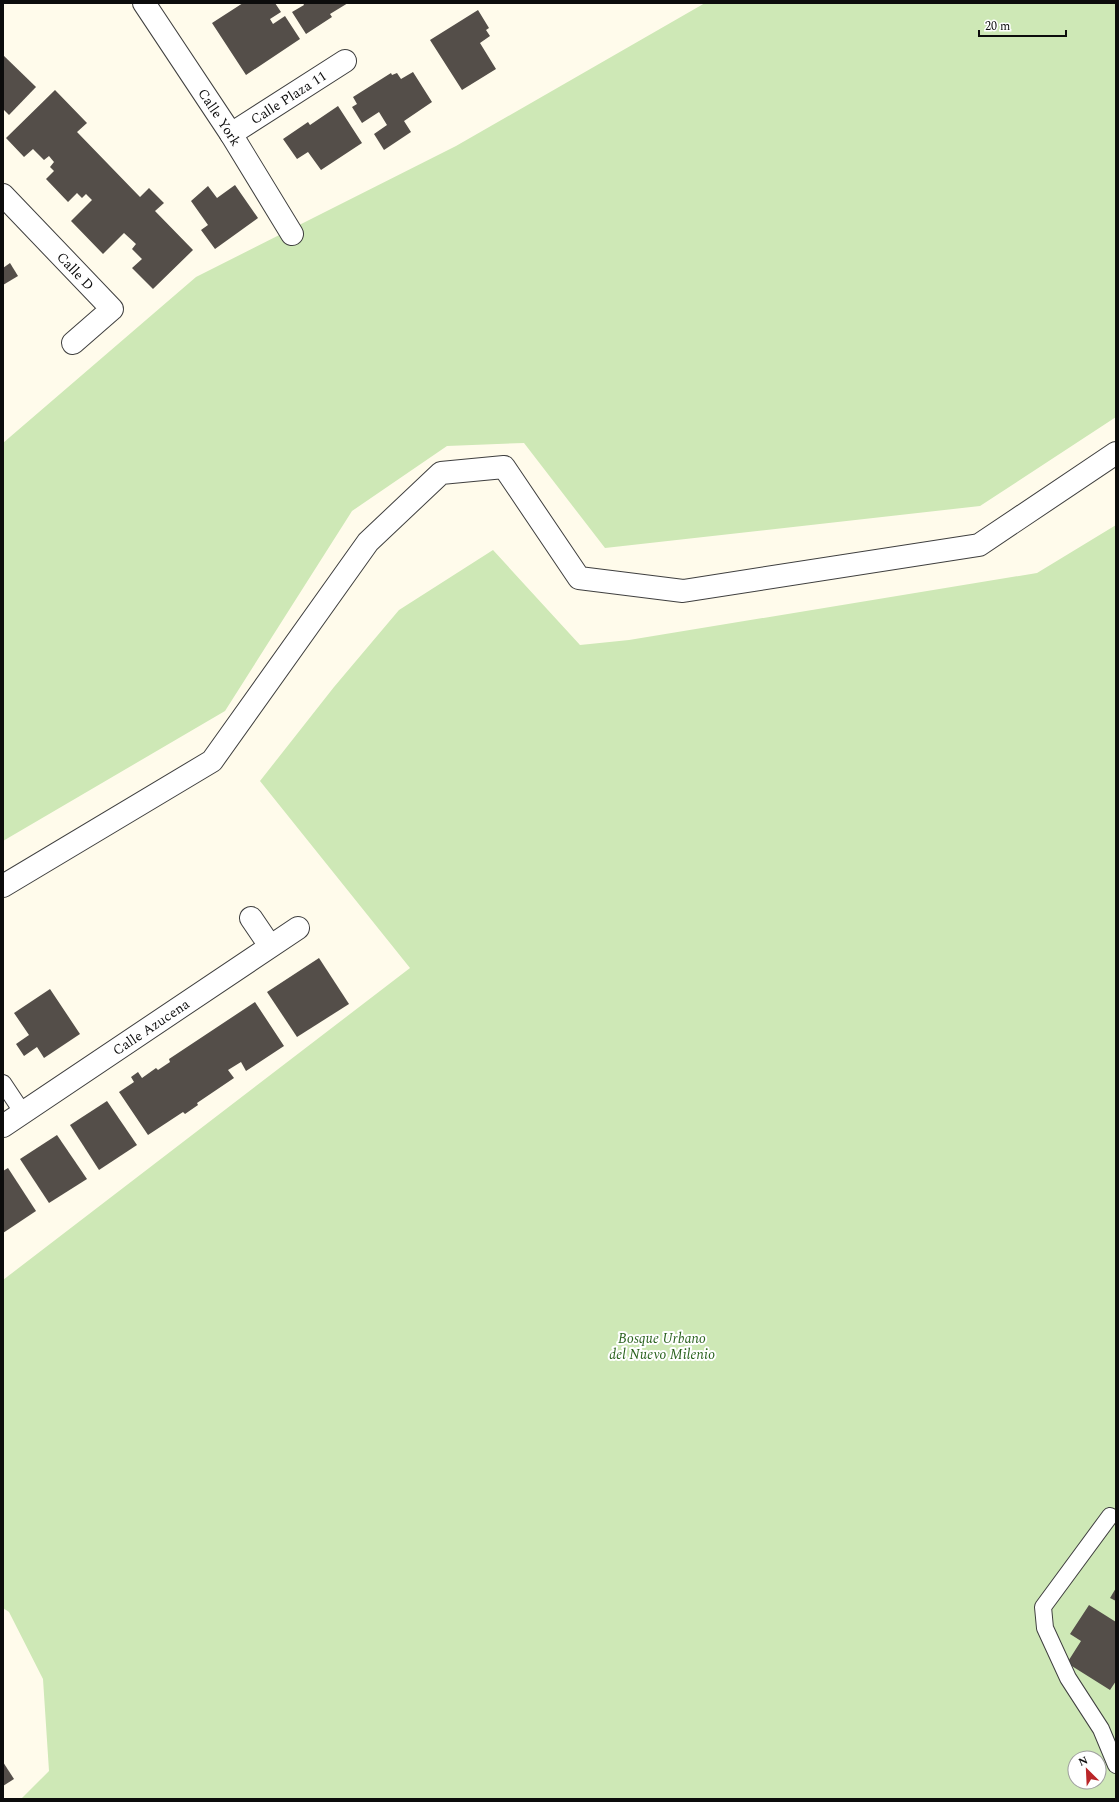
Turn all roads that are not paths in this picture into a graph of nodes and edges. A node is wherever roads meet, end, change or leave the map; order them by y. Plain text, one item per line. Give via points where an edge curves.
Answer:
1 (144, 3) edge
2 (345, 61) dead end
3 (231, 134) junction
4 (3, 195) edge
5 (292, 234) dead end
6 (73, 343) dead end
7 (1116, 453) edge
8 (3, 886) edge
9 (250, 918) dead end
10 (298, 928) dead end
11 (270, 946) junction
12 (3, 1083) edge
13 (23, 1113) junction
14 (3, 1126) edge
15 (1110, 1516) dead end
16 (1116, 1764) edge

1 - 3 street, Calle York
2 - 3 street, Calle Plaza 11
3 - 5 street, Calle York
4 - 6 street, Calle D via 112,309
7 - 8 street via 979,545 683,591 579,578 504,467 441,473 368,542 212,761
9 - 11 street
10 - 11 street, Calle Azucena
11 - 13 street, Calle Azucena
12 - 13 lane
13 - 14 street, Calle Azucena
15 - 16 lane via 1043,1607 1045,1628 1058,1657 1068,1678 1101,1729

